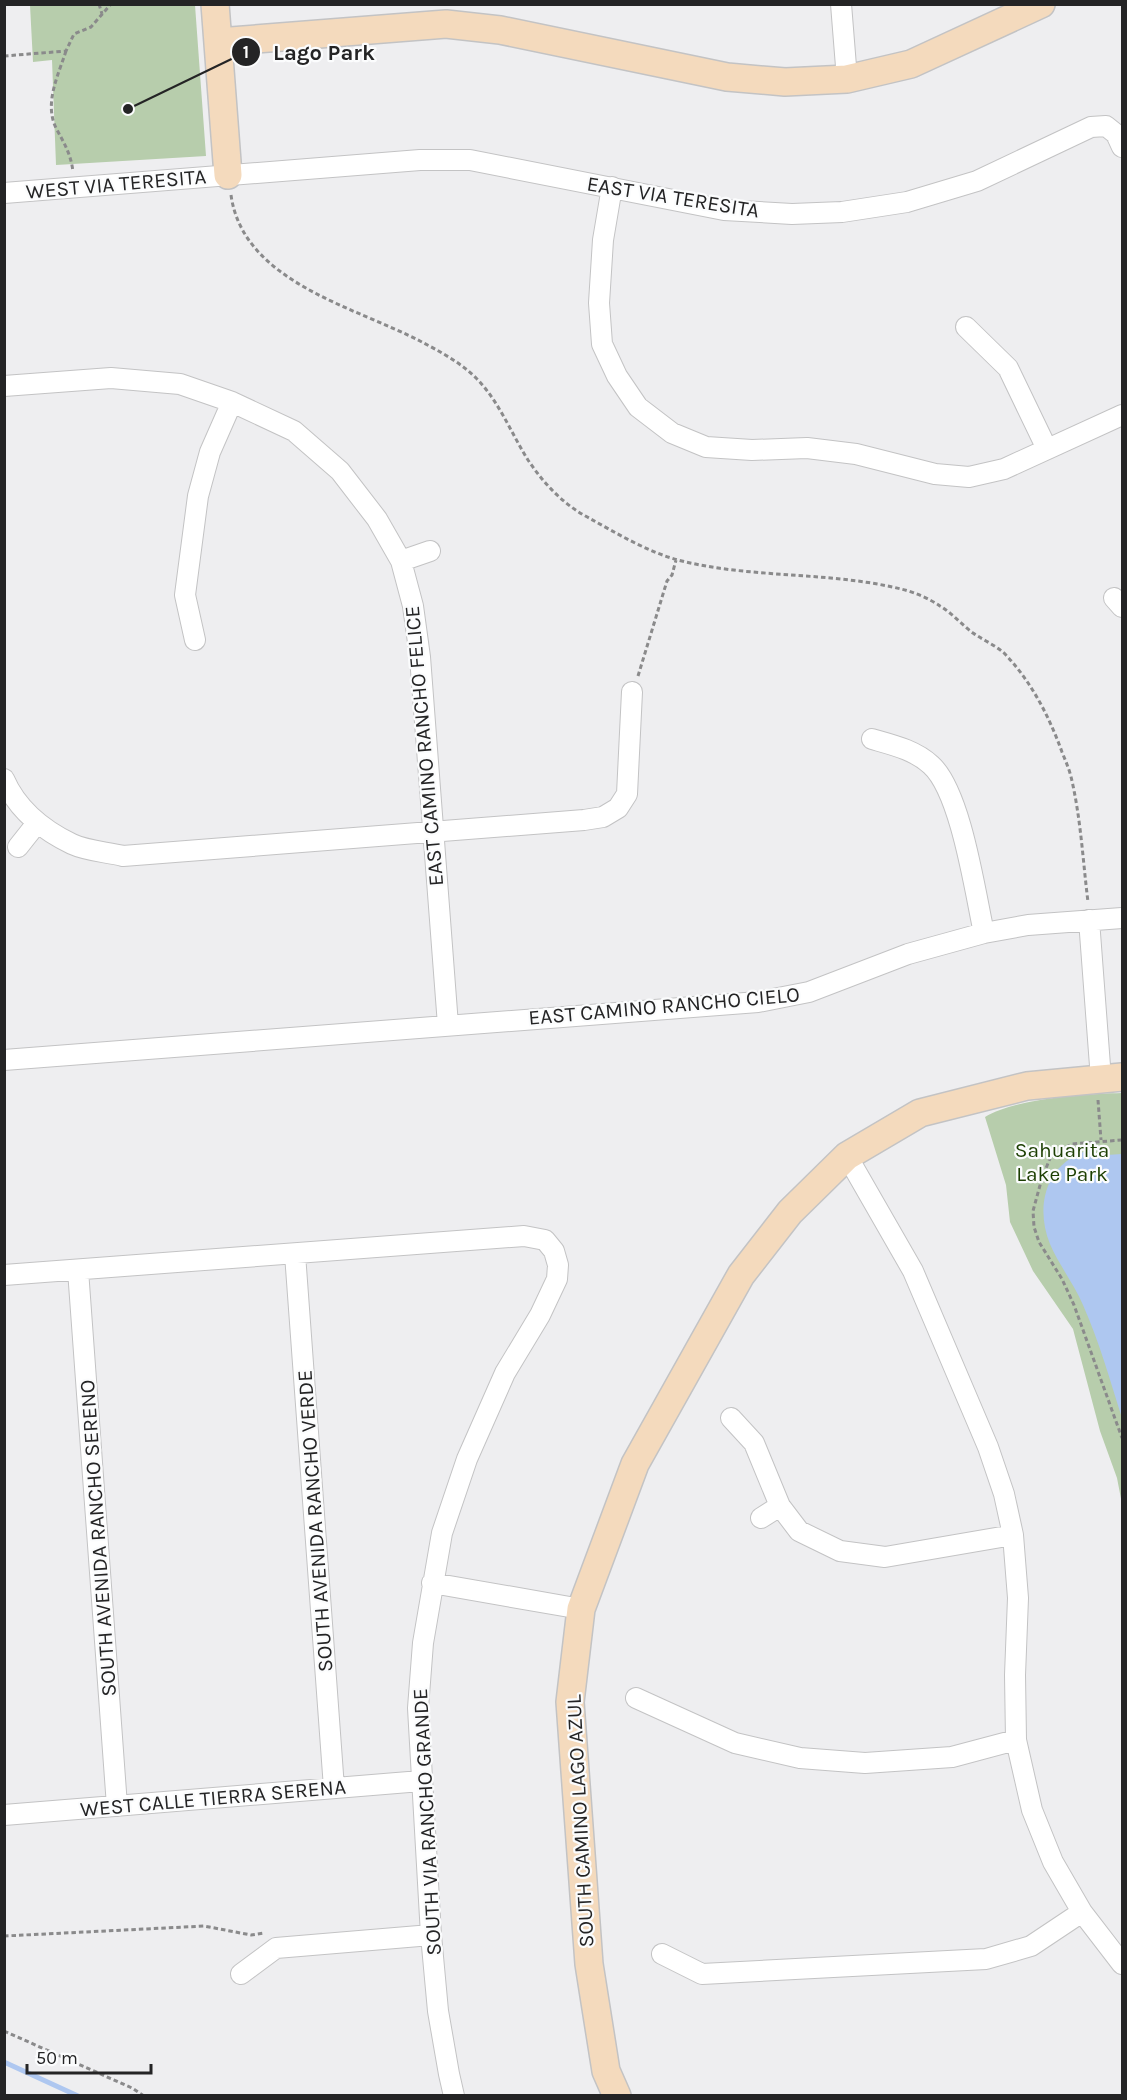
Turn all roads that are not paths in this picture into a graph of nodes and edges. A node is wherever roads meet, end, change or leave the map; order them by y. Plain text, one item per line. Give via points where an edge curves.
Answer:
1 (215, 4) edge
2 (841, 4) edge
3 (1041, 4) edge
4 (218, 42) junction
5 (847, 79) junction
6 (1122, 147) edge
7 (228, 175) junction
8 (612, 187) junction
9 (4, 193) edge
10 (966, 327) dead end
11 (4, 386) edge
12 (232, 402) junction
13 (1122, 415) edge
14 (1047, 449) junction
15 (430, 551) dead end
16 (401, 561) junction
17 (195, 640) dead end
18 (633, 692) road end
19 (872, 739) dead end
20 (4, 779) edge
21 (37, 823) junction
22 (433, 832) junction
23 (18, 847) dead end
24 (1122, 918) edge
25 (1089, 920) junction
26 (984, 933) junction
27 (448, 1026) junction
28 (4, 1060) edge
29 (1107, 1078) edge
30 (847, 1156) junction
31 (295, 1254) junction
32 (78, 1270) junction
33 (4, 1275) edge
34 (731, 1418) dead end
35 (780, 1506) junction
36 (761, 1518) dead end
37 (1013, 1535) junction
38 (432, 1583) junction
39 (581, 1609) junction
40 (636, 1698) dead end
41 (1016, 1740) junction
42 (421, 1781) junction
43 (334, 1788) junction
44 (117, 1806) junction
45 (4, 1815) edge
46 (1082, 1912) junction
47 (431, 1935) junction
48 (662, 1954) dead end
49 (1122, 1964) edge
50 (242, 1974) dead end
51 (454, 2096) edge
52 (617, 2096) edge

1 - 4 street
2 - 5 street
3 - 5 street via 911,64
4 - 5 street via 446,24 500,30 727,77 784,82
4 - 7 street
6 - 8 street, EAST VIA TERESITA via 1116,134 1106,126 1091,127 977,181 907,202 842,212 724,210
7 - 8 street, EAST VIA TERESITA via 420,160 470,160
7 - 9 street, WEST VIA TERESITA
8 - 14 street via 600,292 603,344 617,376 638,407 672,434 706,447 807,448 856,454 934,474 969,477 1004,469
10 - 14 street via 1008,368
11 - 12 street, EAST CAMINO RANCHO FELICE via 111,378 180,384
12 - 16 street, EAST CAMINO RANCHO FELICE via 294,431 340,471 377,519
12 - 17 street via 210,452 198,496 184,595
13 - 14 street
15 - 16 street
16 - 22 street, EAST CAMINO RANCHO FELICE via 413,606 420,657
18 - 22 street via 627,794 618,808 603,817 584,820
19 - 26 street via 908,750 932,766 951,795
20 - 21 street via 11,794
21 - 22 street via 74,844 123,856
21 - 23 street
22 - 27 street, EAST CAMINO RANCHO FELICE
24 - 25 street, EAST CAMINO RANCHO CIELO
25 - 26 street, EAST CAMINO RANCHO CIELO
25 - 29 street
26 - 27 street, EAST CAMINO RANCHO CIELO via 908,954 809,993 758,1002
27 - 28 street, EAST CAMINO RANCHO CIELO
29 - 30 street, SOUTH CAMINO LAGO AZUL via 1027,1086 920,1113
30 - 37 street via 918,1282 988,1447
30 - 39 street, SOUTH CAMINO LAGO AZUL via 790,1212 741,1275 635,1464
31 - 32 street
31 - 38 street, SOUTH VIA RANCHO GRANDE via 524,1236 545,1240 554,1251 557,1279 505,1373 467,1459 442,1533
31 - 43 street, SOUTH AVENIDA RANCHO VERDE
32 - 33 street
32 - 44 street, SOUTH AVENIDA RANCHO SERENO
34 - 35 street via 754,1443
35 - 36 street
35 - 37 street via 799,1531 840,1551 885,1557
37 - 41 street via 1018,1598
38 - 39 street
38 - 42 street, SOUTH VIA RANCHO GRANDE via 418,1708
39 - 52 street, SOUTH CAMINO LAGO AZUL via 570,1702 589,1964 606,2071
40 - 41 street via 735,1743 800,1758 865,1763 952,1757
41 - 46 street via 1032,1810 1053,1862
42 - 43 street, WEST CALLE TIERRA SERENA
42 - 47 street, SOUTH VIA RANCHO GRANDE
43 - 44 street, WEST CALLE TIERRA SERENA
44 - 45 street, WEST CALLE TIERRA SERENA
46 - 48 street via 1031,1946 986,1959 702,1974
46 - 49 street
47 - 50 street via 276,1948
47 - 51 street, SOUTH VIA RANCHO GRANDE via 438,2011

